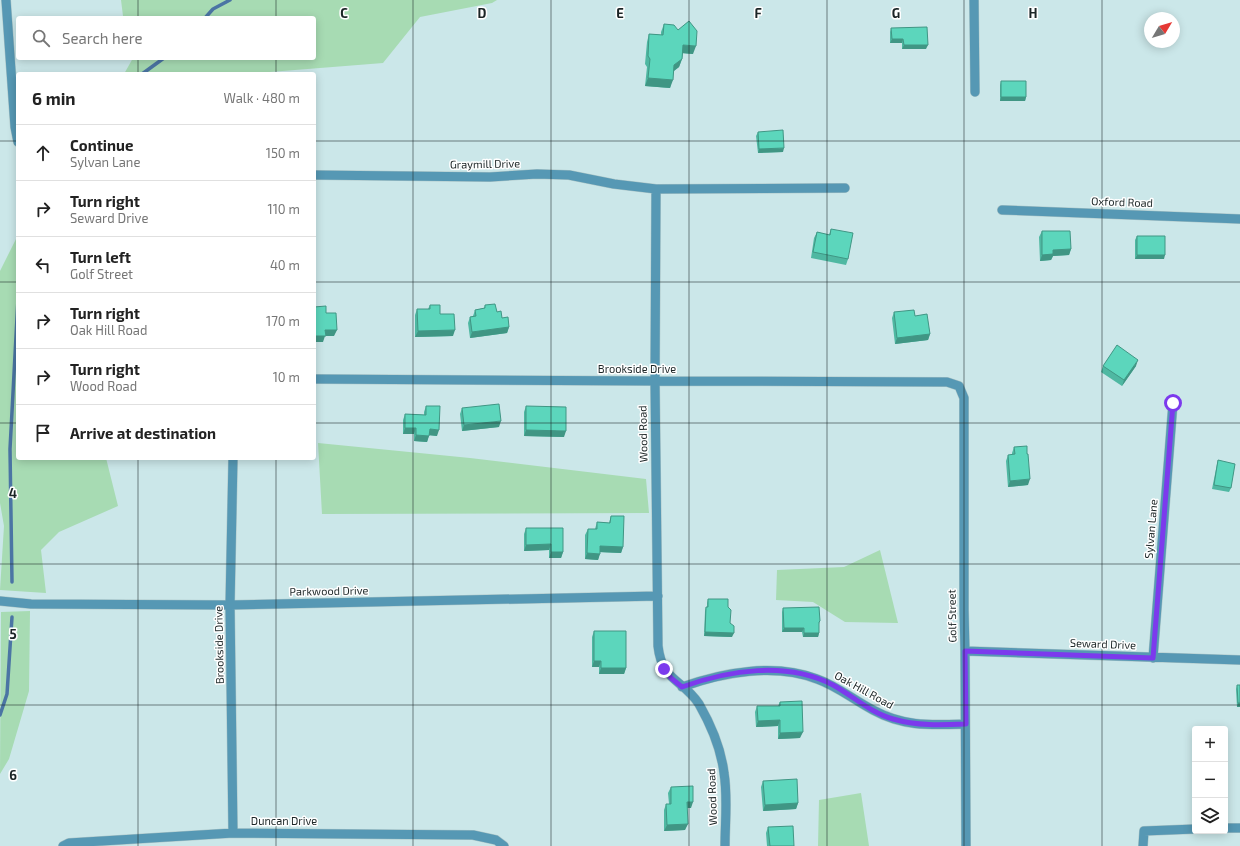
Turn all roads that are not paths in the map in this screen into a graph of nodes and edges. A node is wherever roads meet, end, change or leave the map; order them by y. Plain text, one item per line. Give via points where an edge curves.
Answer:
1 (6, 0) edge
2 (974, 0) edge
3 (975, 92) dead end
4 (16, 132) edge
5 (316, 175) edge
6 (845, 188) dead end
7 (656, 189) junction
8 (1002, 210) dead end
9 (1240, 219) edge
10 (316, 379) edge
11 (655, 381) junction
12 (959, 386) joint
13 (1173, 403) dead end
14 (233, 460) edge
15 (658, 596) junction
16 (0, 601) edge
17 (230, 605) junction
18 (965, 651) junction
19 (1153, 658) junction
20 (1240, 660) edge
21 (682, 687) junction
22 (966, 724) junction
23 (1228, 828) edge
24 (1240, 828) edge
25 (1192, 829) edge
26 (233, 833) junction
27 (63, 846) edge
28 (504, 846) edge
29 (725, 846) edge
30 (966, 846) edge
31 (1143, 846) edge

1 - 4 street
2 - 3 street
5 - 7 street, Graymill Drive via 569,175
6 - 7 street
7 - 11 street, Wood Road
8 - 9 street, Oxford Road
10 - 11 street, Brookside Drive
11 - 12 street, Brookside Drive via 947,382
11 - 15 street, Wood Road
12 - 18 street, Golf Street via 964,398
13 - 19 street, Sylvan Lane
14 - 17 street, Brookside Drive
15 - 17 street, Parkwood Drive
15 - 21 street, Wood Road via 659,657 664,669
16 - 17 street, Parkwood Drive via 31,604
17 - 26 street, Brookside Drive
18 - 19 street, Seward Drive
18 - 22 street, Golf Street
19 - 20 street, Seward Drive
21 - 22 street, Oak Hill Road via 704,679 736,673 790,672 832,685 874,711 910,724
21 - 29 street, Wood Road via 692,694 699,705 721,755 726,787
22 - 30 street, Golf Street
23 - 24 street
25 - 31 street via 1144,831
26 - 27 street, Duncan Drive via 69,843
26 - 28 street, Duncan Drive via 473,835 496,840

